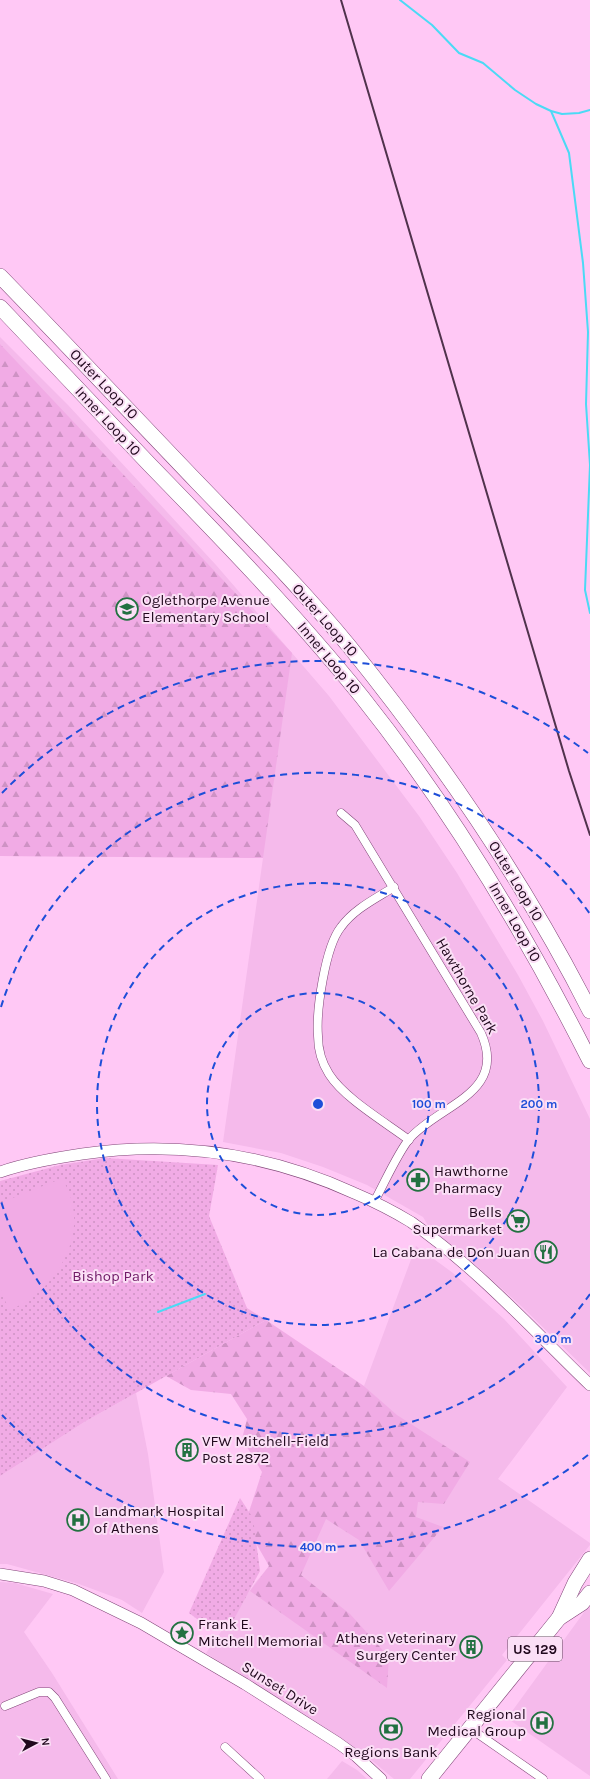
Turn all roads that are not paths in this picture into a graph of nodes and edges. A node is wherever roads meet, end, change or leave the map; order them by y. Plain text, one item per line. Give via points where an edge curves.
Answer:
1 (0, 276) edge
2 (0, 307) edge
3 (341, 813) dead end
4 (394, 887) junction
5 (590, 1011) edge
6 (590, 1061) edge
7 (409, 1140) junction
8 (0, 1172) edge
9 (374, 1202) junction
10 (590, 1385) edge
11 (590, 1559) edge
12 (0, 1574) edge
13 (589, 1593) edge
14 (559, 1618) junction
15 (5, 1706) dead end
16 (471, 1729) junction
17 (225, 1747) dead end
18 (450, 1753) junction
19 (106, 1779) edge
20 (260, 1779) edge
21 (381, 1779) edge
22 (429, 1779) edge
23 (442, 1779) edge
24 (543, 1779) edge

1 - 5 highway, Outer Loop 10 via 348,644 431,753 482,827 528,899
2 - 6 highway, Inner Loop 10 via 272,593 361,696 429,787 476,857 532,950
3 - 4 street, Hawthorne Park via 355,825
4 - 7 street, Hawthorne Park via 480,1033 487,1052 485,1070 476,1087 427,1123
4 - 7 street via 355,912 334,938 326,962 317,1027 324,1063 335,1083
7 - 9 street, Hawthorne Park
8 - 9 main road via 60,1157 119,1149 201,1150 238,1155 292,1168
9 - 10 main road via 410,1222 470,1268
11 - 14 highway, US 129 via 575,1583
12 - 21 main road, Sunset Drive via 44,1581 73,1590 141,1623 245,1684 342,1746
13 - 14 highway via 582,1603
14 - 16 highway, US 129
15 - 19 street via 39,1692 49,1692
16 - 18 highway, US 129
16 - 24 street
17 - 20 street
18 - 22 highway, US 129
18 - 23 highway

